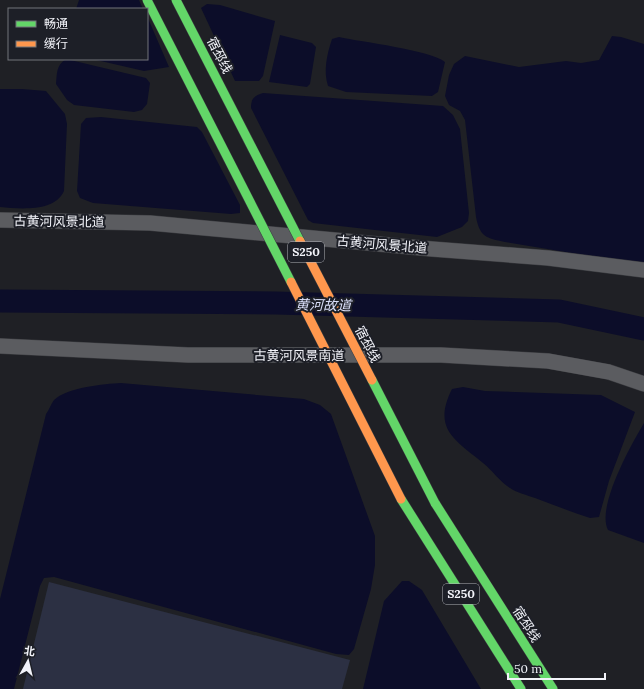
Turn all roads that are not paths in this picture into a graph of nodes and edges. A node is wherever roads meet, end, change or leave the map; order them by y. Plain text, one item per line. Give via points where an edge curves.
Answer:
1 (147, 0) edge
2 (176, 0) edge
3 (0, 220) edge
4 (644, 270) edge
5 (0, 346) edge
6 (644, 384) edge
7 (521, 689) edge
8 (553, 689) edge

1 - 7 main road, S250, bridge via 401,499
2 - 8 main road, 宿邳线 / S250, bridge via 435,503
3 - 4 street, 古黄河风景北道 via 150,222 548,258
5 - 6 street, 古黄河风景南道 via 188,355 441,354 548,362 609,372

